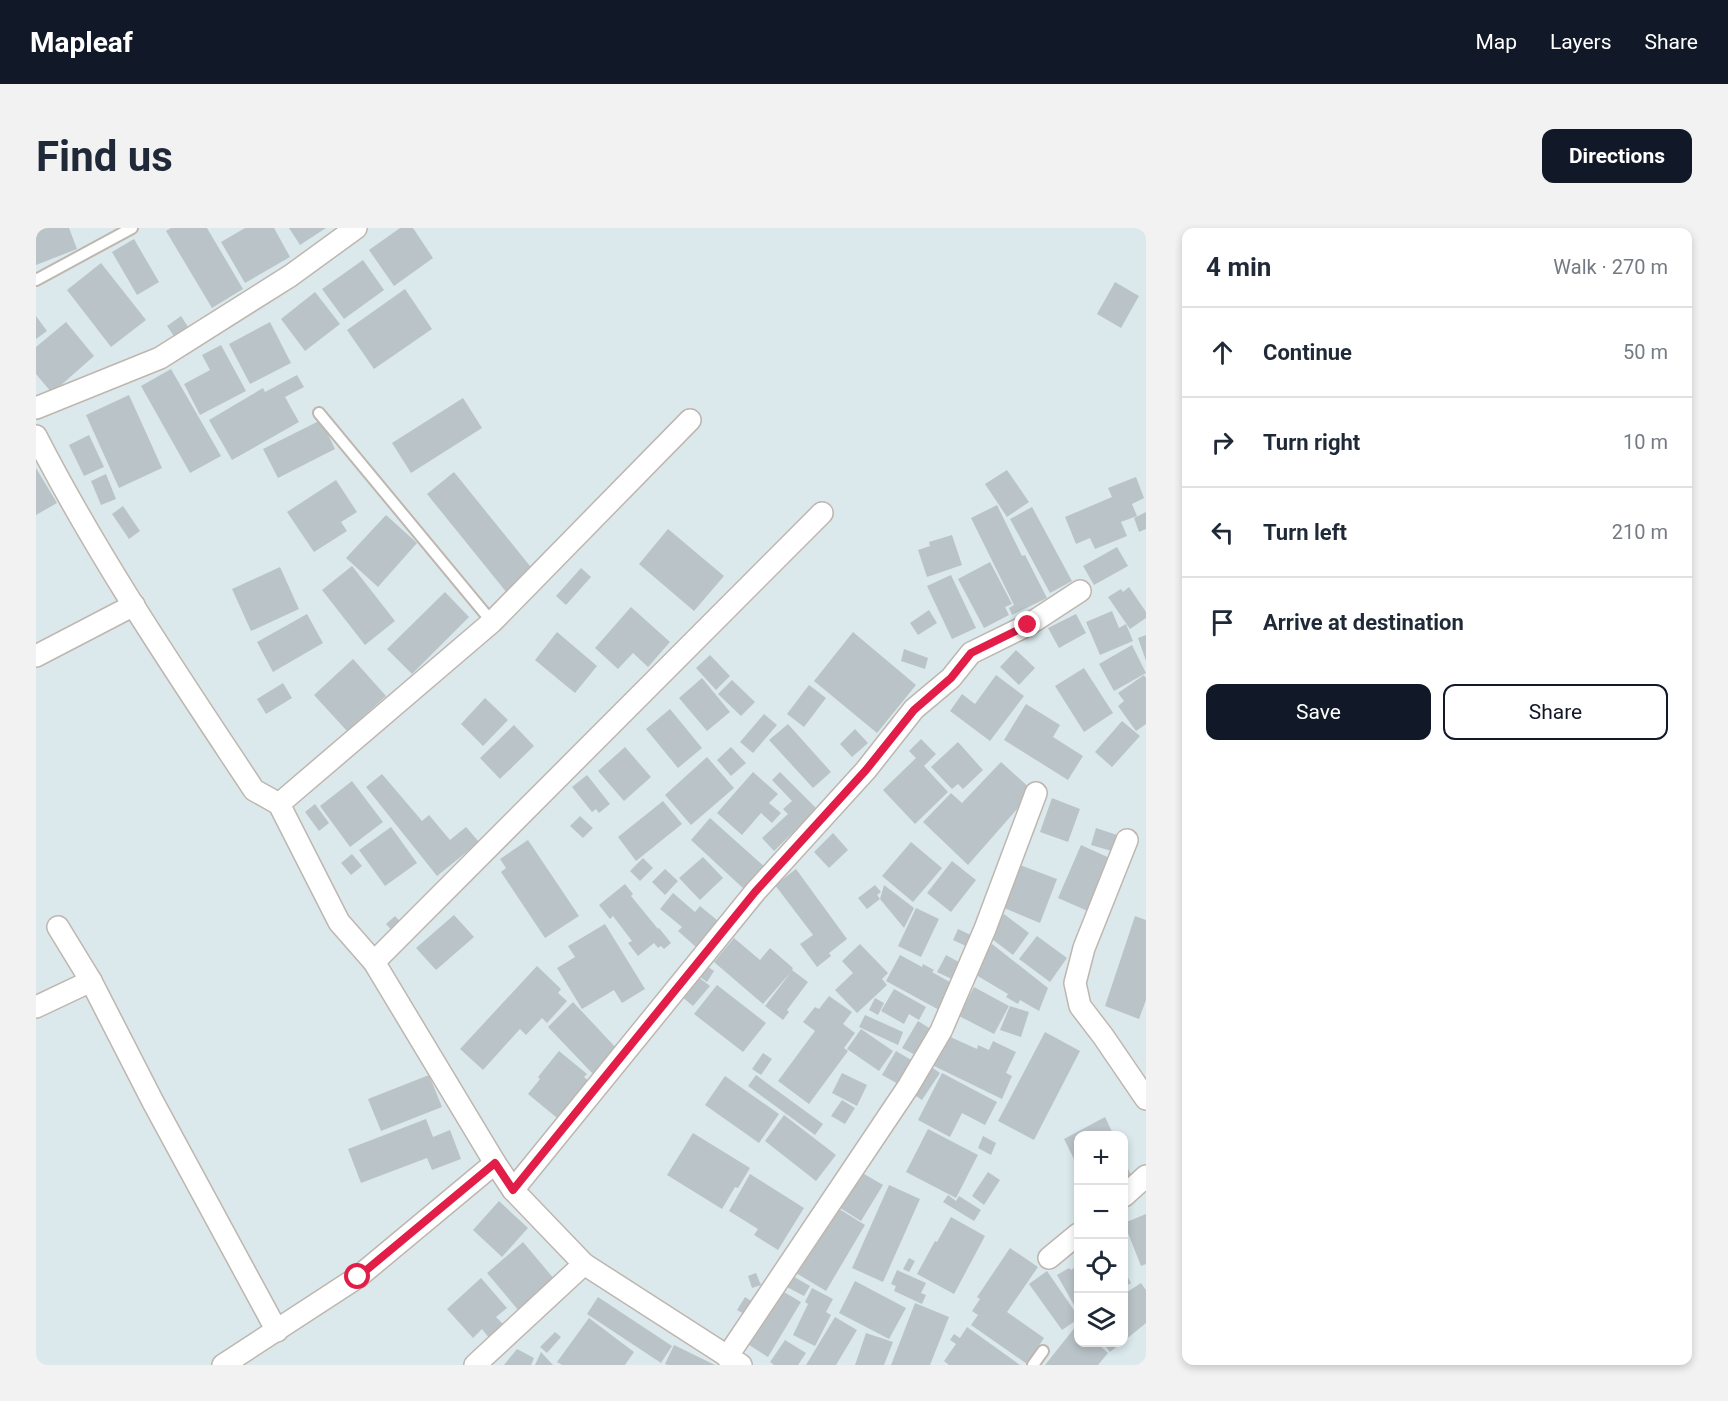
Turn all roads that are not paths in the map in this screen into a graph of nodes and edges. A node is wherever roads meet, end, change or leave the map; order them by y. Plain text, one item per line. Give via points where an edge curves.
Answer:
1 (132, 228) edge
2 (356, 228) edge
3 (36, 280) edge
4 (36, 408) edge
5 (319, 413) dead end
6 (690, 420) dead end
7 (36, 436) edge
8 (822, 513) dead end
9 (1080, 591) dead end
10 (134, 605) junction
11 (492, 622) junction
12 (36, 656) edge
13 (1036, 793) dead end
14 (279, 804) junction
15 (1127, 840) dead end
16 (58, 927) dead end
17 (374, 962) junction
18 (90, 981) junction
19 (36, 1006) edge
20 (1146, 1099) edge
21 (495, 1163) junction
22 (1146, 1176) edge
23 (513, 1190) junction
24 (1128, 1192) edge
25 (1074, 1237) edge
26 (1049, 1258) dead end
27 (584, 1264) junction
28 (277, 1331) junction
29 (1043, 1351) dead end
30 (734, 1361) edge
31 (223, 1365) edge
32 (475, 1365) edge
33 (1033, 1365) edge

1 - 3 lane
2 - 4 street via 290,276 160,358
5 - 11 lane
6 - 11 street
7 - 10 street
8 - 17 street
9 - 23 street via 1028,625 971,653 951,678 914,710 866,770 755,892
10 - 12 street
10 - 14 street via 254,790
11 - 14 street
13 - 30 street via 985,929 941,1031
14 - 17 street via 339,922
15 - 20 street via 1084,948 1075,983 1080,1006
16 - 18 street
17 - 21 street
18 - 19 street
18 - 28 street
21 - 23 street
21 - 28 street via 358,1277
22 - 24 street
23 - 27 street
25 - 26 street
27 - 30 street
27 - 32 street
28 - 31 street
29 - 33 lane

